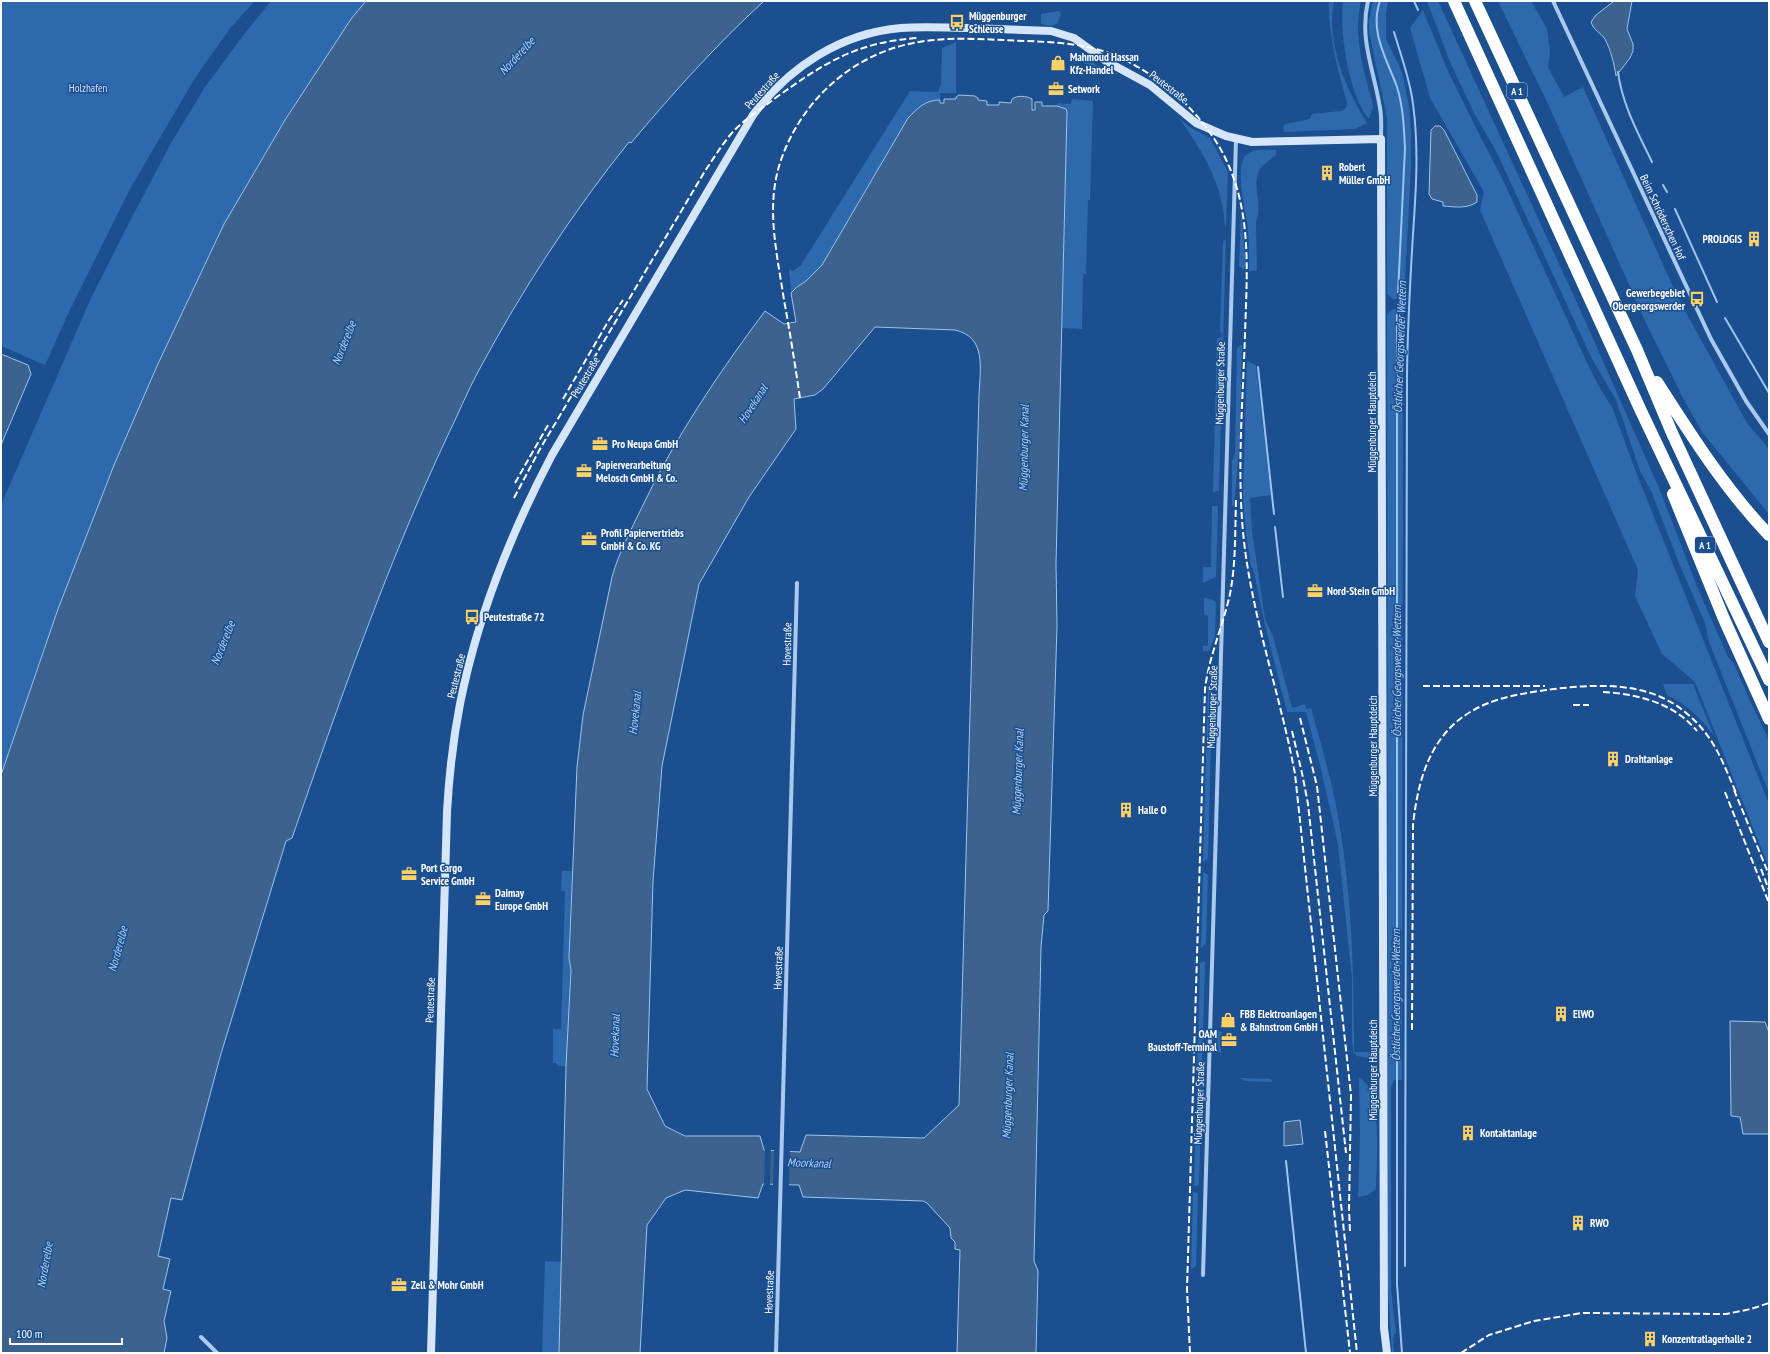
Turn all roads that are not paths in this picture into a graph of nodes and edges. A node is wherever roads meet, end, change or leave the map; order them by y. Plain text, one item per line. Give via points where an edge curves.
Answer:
1 (1368, 1) edge
2 (1454, 1) edge
3 (1475, 1) edge
4 (1553, 1) edge
5 (1236, 139) junction
6 (1381, 139) junction
7 (1637, 350) junction
8 (1641, 411) junction
9 (1769, 434) edge
10 (1769, 535) edge
11 (797, 583) dead end
12 (1769, 642) edge
13 (1769, 680) edge
14 (1769, 719) edge
15 (1203, 1275) dead end
16 (202, 1337) dead end
17 (218, 1353) edge
18 (431, 1353) edge
19 (776, 1353) edge
20 (1387, 1353) edge

1 - 6 street via 1365,41 1380,108
2 - 8 highway, A 1
3 - 7 highway, A 1
4 - 9 street, Beim Schröderschen Hof via 1711,339 1746,401
5 - 6 street, Peutestraße via 1252,142
5 - 15 street, Müggenburger Straße
5 - 18 street, Peutestraße via 1215,133 1196,123 1150,84 1106,61 1074,38 1060,32 1045,30 918,28 887,30 862,36 818,55 793,72 753,115 578,410 527,503 505,554 466,680 452,748 447,812
6 - 20 street, Müggenburger Hauptdeich via 1384,1328
7 - 10 highway, A 1 via 1719,475 1750,516
7 - 12 highway
8 - 13 highway, A 1
8 - 14 highway via 1694,549
11 - 19 street, Hovestraße
16 - 17 street

